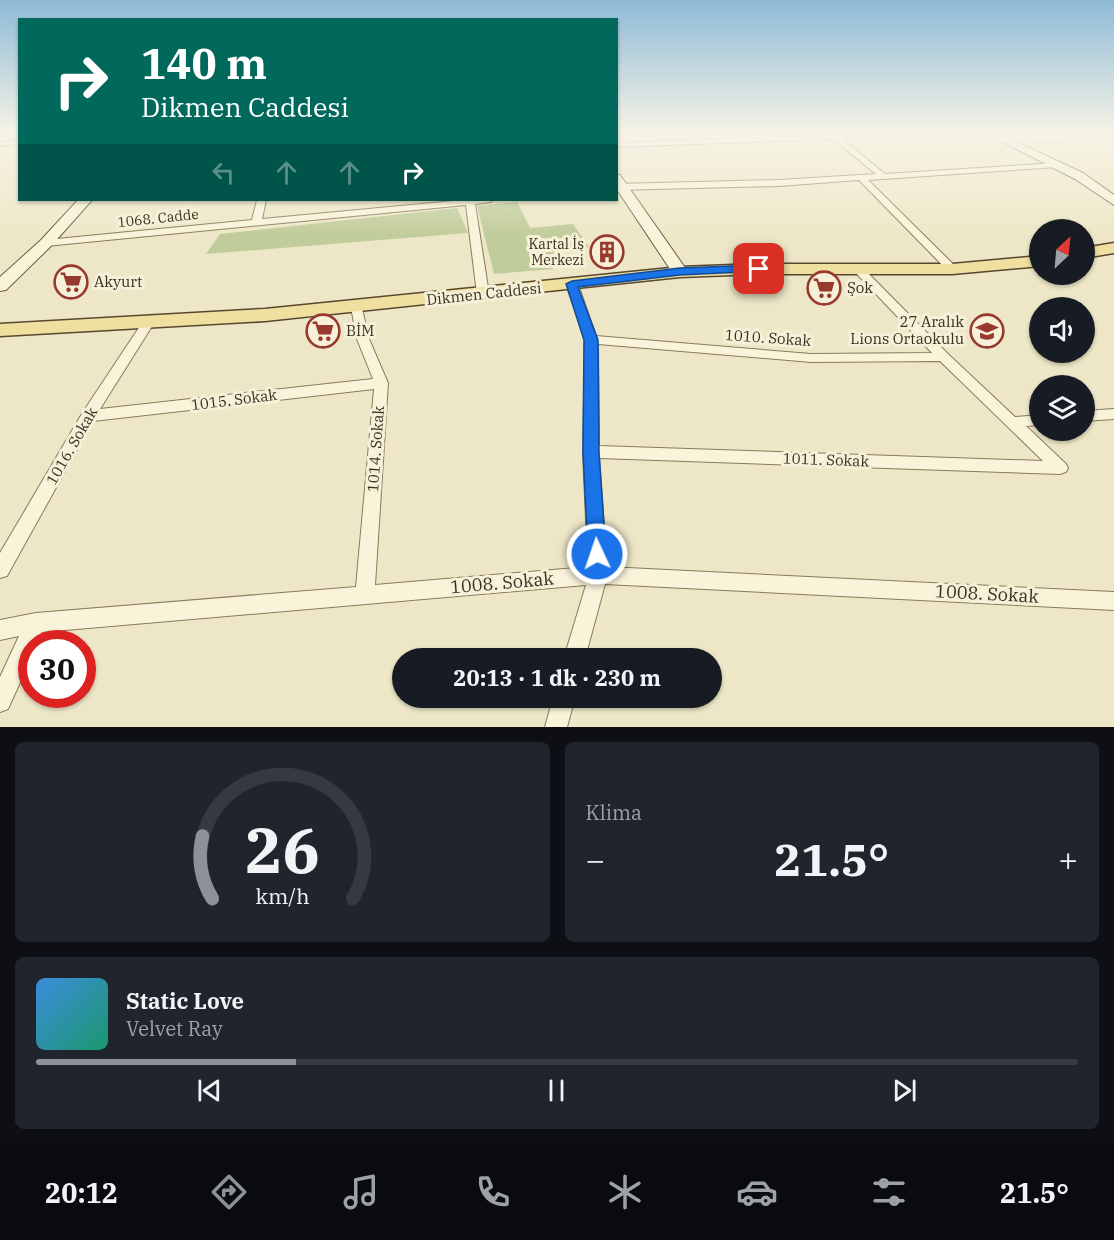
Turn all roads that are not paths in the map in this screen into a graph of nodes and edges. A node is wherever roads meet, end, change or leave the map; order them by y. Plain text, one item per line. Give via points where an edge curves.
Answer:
1 (873, 168) edge
2 (1011, 168) edge
3 (1062, 168) edge
4 (883, 176) junction
5 (861, 178) junction
6 (618, 184) edge
7 (84, 201) edge
8 (261, 201) edge
9 (470, 201) joint
10 (1114, 201) edge
11 (257, 222) junction
12 (46, 243) junction
13 (1114, 248) edge
14 (1095, 251) edge
15 (1029, 262) edge
16 (952, 269) junction
17 (859, 270) junction
18 (680, 272) junction
19 (572, 284) junction
20 (0, 286) edge
21 (483, 294) junction
22 (357, 307) junction
23 (148, 324) junction
24 (0, 330) edge
25 (591, 340) junction
26 (943, 357) junction
27 (381, 383) junction
28 (1114, 414) edge
29 (1095, 415) edge
30 (88, 416) junction
31 (1029, 421) edge
32 (1014, 422) junction
33 (591, 452) junction
34 (0, 570) edge
35 (598, 575) junction
36 (365, 595) junction
37 (1114, 601) edge
38 (36, 624) junction
39 (0, 630) edge
40 (578, 648) edge
41 (0, 701) edge
42 (561, 708) edge
43 (556, 727) edge

1 - 4 street
2 - 4 street
3 - 10 main road
4 - 5 street
5 - 6 street
5 - 16 street
6 - 18 main road
7 - 12 main road
8 - 11 street
9 - 11 street, 1068. Cadde
9 - 21 street
11 - 12 street, 1068. Cadde
12 - 20 main road
13 - 14 main road
15 - 16 main road, Dikmen Caddesi
16 - 17 main road, Dikmen Caddesi
17 - 18 main road, Dikmen Caddesi
17 - 26 street
18 - 19 main road, Dikmen Caddesi
19 - 21 main road, Dikmen Caddesi
19 - 25 street
21 - 22 main road, Dikmen Caddesi
22 - 23 main road, Dikmen Caddesi
22 - 27 street, 1014. Sokak via 363,339
23 - 24 main road, Dikmen Caddesi
23 - 30 street, 1016. Sokak
25 - 26 street, 1010. Sokak via 811,358
25 - 33 street
26 - 32 street
27 - 30 street, 1015. Sokak
27 - 36 street, 1014. Sokak
28 - 29 street
30 - 34 street, 1016. Sokak
31 - 32 street
32 - 33 street, 1011. Sokak via 1060,468
33 - 35 street
35 - 36 street, 1008. Sokak
35 - 37 street, 1008. Sokak
35 - 40 street
36 - 38 street, 1008. Sokak
38 - 39 street, 1008. Sokak
38 - 41 street
42 - 43 street

